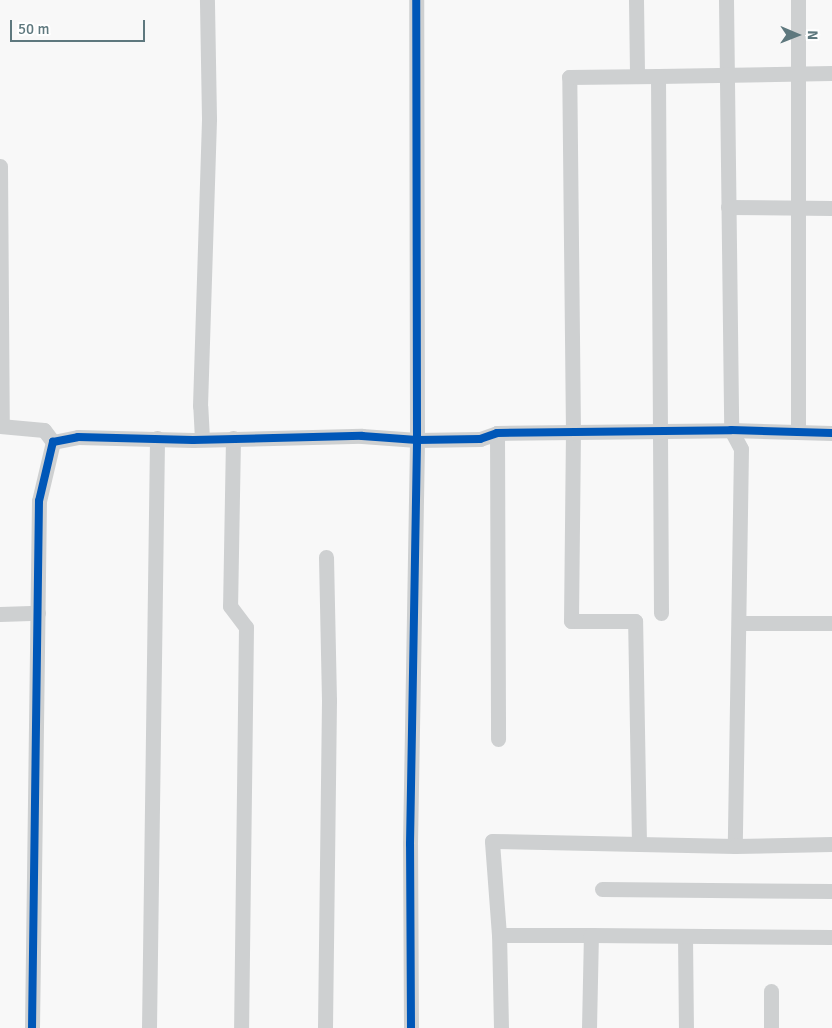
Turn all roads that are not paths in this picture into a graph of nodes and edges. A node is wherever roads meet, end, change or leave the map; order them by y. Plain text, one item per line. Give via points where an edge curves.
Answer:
1 (207, 0) edge
2 (416, 0) edge
3 (636, 0) edge
4 (726, 0) edge
5 (798, 0) edge
6 (798, 73) junction
7 (832, 73) edge
8 (726, 74) junction
9 (637, 76) junction
10 (658, 76) junction
11 (0, 166) edge
12 (728, 207) junction
13 (798, 208) junction
14 (832, 208) edge
15 (1, 426) edge
16 (731, 430) junction
17 (660, 432) junction
18 (798, 432) junction
19 (832, 432) edge
20 (497, 433) junction
21 (573, 434) junction
22 (158, 438) junction
23 (233, 438) junction
24 (202, 439) junction
25 (417, 440) junction
26 (53, 442) junction
27 (326, 557) dead end
28 (38, 613) junction
29 (661, 613) dead end
30 (0, 614) edge
31 (740, 623) junction
32 (832, 623) edge
33 (498, 739) dead end
34 (639, 844) junction
35 (832, 844) edge
36 (735, 846) junction
37 (602, 889) dead end
38 (832, 891) edge
39 (499, 935) junction
40 (591, 935) junction
41 (685, 936) junction
42 (832, 937) edge
43 (772, 991) dead end
44 (32, 1028) edge
45 (148, 1028) edge
46 (241, 1028) edge
47 (325, 1028) edge
48 (411, 1028) edge
49 (500, 1028) edge
50 (589, 1028) edge
51 (686, 1028) edge
52 (771, 1028) edge

1 - 24 street via 209,118 200,406
2 - 25 street
3 - 9 street
4 - 8 street
5 - 6 street
6 - 7 street
6 - 8 street
6 - 13 street
8 - 10 street
8 - 12 street
9 - 10 street
9 - 21 street via 569,77
10 - 17 street
11 - 15 street
12 - 13 street
12 - 16 street
13 - 14 street
13 - 18 street
15 - 26 street via 44,430
16 - 17 street
16 - 18 street
16 - 31 street via 741,449
17 - 21 street
17 - 29 street
18 - 19 street
20 - 21 street
20 - 25 street via 480,439
20 - 33 street
21 - 34 street via 571,621 635,621
22 - 24 street
22 - 26 street via 78,437
22 - 45 street
23 - 24 street
23 - 25 street via 362,436
23 - 46 street via 230,606 246,627
25 - 48 street via 410,844
26 - 28 street via 39,501
27 - 47 street via 330,700
28 - 30 street
28 - 44 street
31 - 32 street
31 - 36 street
34 - 36 street
34 - 39 street via 492,841
35 - 36 street
37 - 38 street
39 - 40 street
39 - 49 street
40 - 41 street
40 - 50 street
41 - 42 street
41 - 51 street
43 - 52 street

